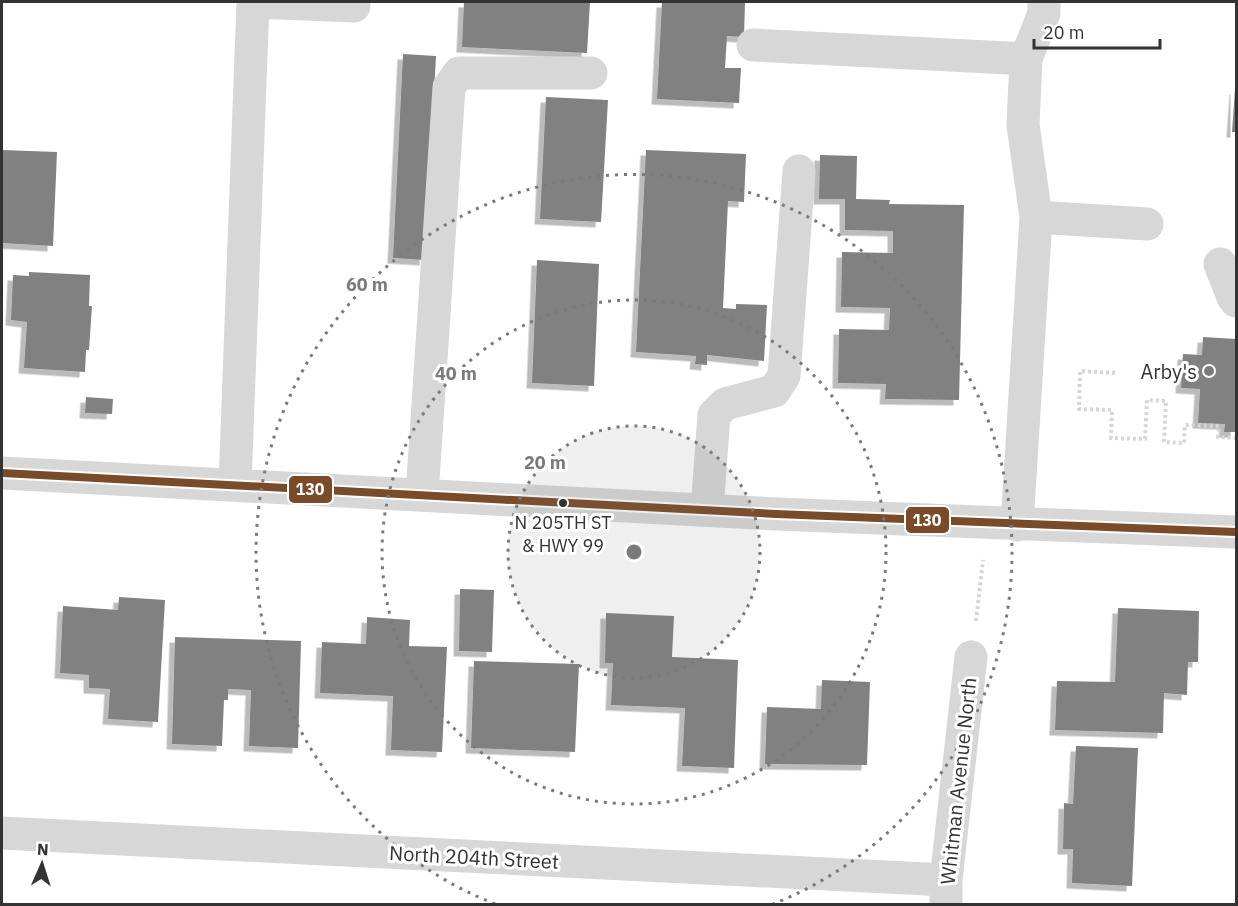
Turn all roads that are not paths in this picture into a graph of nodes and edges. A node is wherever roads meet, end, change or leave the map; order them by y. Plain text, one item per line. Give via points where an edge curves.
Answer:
1 (253, 2) edge
2 (1044, 2) edge
3 (354, 6) dead end
4 (753, 45) dead end
5 (1026, 59) junction
6 (591, 73) dead end
7 (798, 171) dead end
8 (1036, 217) junction
9 (1147, 224) dead end
10 (1220, 264) dead end
11 (1236, 302) edge
12 (2, 473) edge
13 (235, 485) junction
14 (422, 495) junction
15 (706, 510) junction
16 (1017, 525) junction
17 (1236, 532) edge
18 (971, 657) road end
19 (2, 833) edge
20 (946, 892) edge

1 - 3 street
1 - 13 street
2 - 5 street via 1044,13
4 - 5 street
5 - 8 street via 1023,125
6 - 14 street via 459,73 448,87
7 - 15 street via 784,376 774,391 725,404 714,415
8 - 9 street
8 - 16 street
10 - 11 street
12 - 13 street
13 - 14 street
14 - 15 street
15 - 16 street
16 - 17 street
18 - 20 street, Whitman Avenue North
19 - 20 street, North 204th Street

